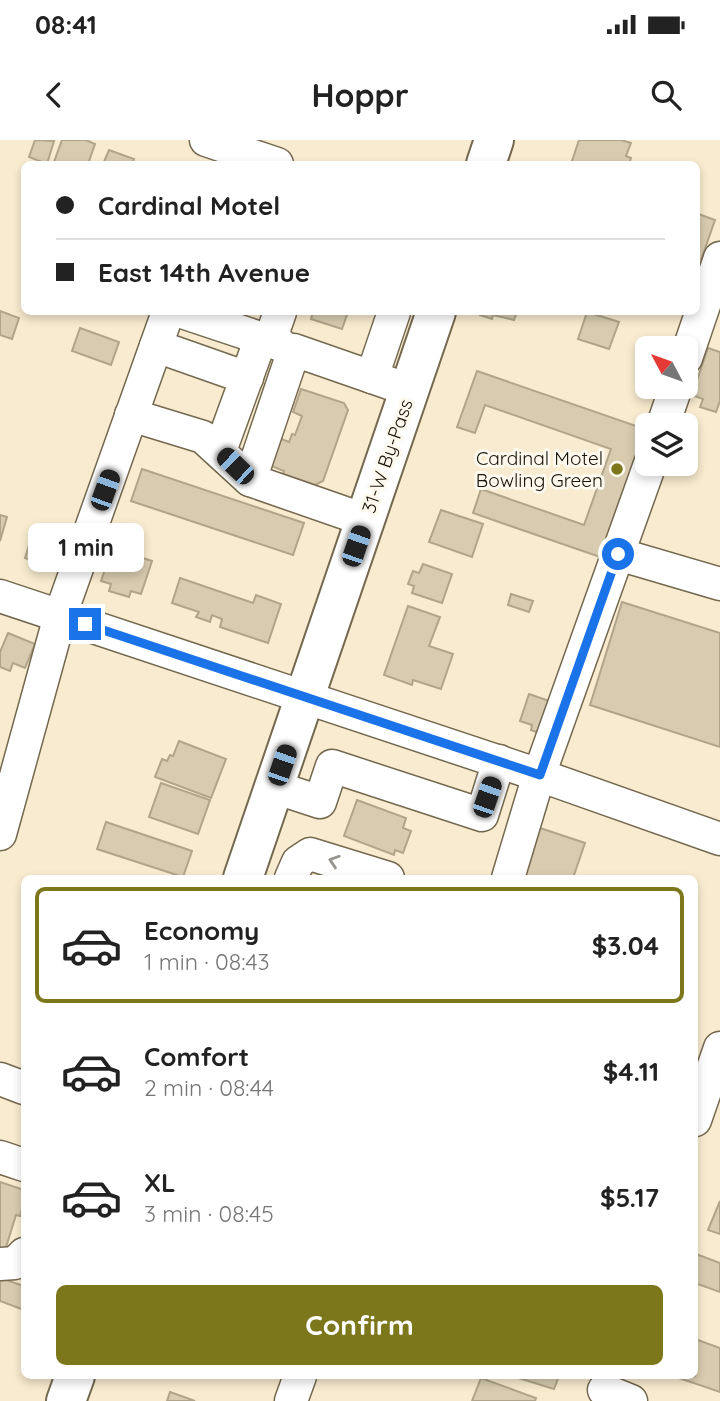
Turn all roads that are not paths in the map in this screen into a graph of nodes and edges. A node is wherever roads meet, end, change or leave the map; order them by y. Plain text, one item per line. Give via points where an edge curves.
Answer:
1 (494, 140) edge
2 (221, 148) edge
3 (266, 161) edge
4 (487, 161) edge
5 (720, 258) edge
6 (706, 311) edge
7 (167, 315) edge
8 (192, 315) edge
9 (280, 315) edge
10 (390, 322) edge
11 (430, 328) edge
12 (695, 336) edge
13 (275, 343) junction
14 (156, 346) junction
15 (372, 377) junction
16 (247, 378) junction
17 (409, 390) junction
18 (131, 415) junction
19 (220, 451) junction
20 (646, 476) edge
21 (250, 480) junction
22 (365, 520) junction
23 (618, 554) junction
24 (720, 584) edge
25 (0, 596) edge
26 (60, 616) junction
27 (305, 697) junction
28 (499, 761) junction
29 (540, 775) junction
30 (274, 787) junction
31 (0, 834) edge
32 (720, 839) edge
33 (244, 875) edge
34 (292, 875) edge
35 (378, 875) edge
36 (509, 875) edge
37 (720, 1048) edge
38 (0, 1079) edge
39 (21, 1087) edge
40 (698, 1111) edge
41 (0, 1157) edge
42 (21, 1165) edge
43 (21, 1257) edge
44 (0, 1264) edge
45 (74, 1379) edge
46 (299, 1379) edge
47 (66, 1401) edge
48 (291, 1401) edge

1 - 4 main road
2 - 3 street
5 - 6 street
6 - 12 street
7 - 14 street
8 - 13 street
9 - 13 street
10 - 11 street
10 - 15 street
11 - 17 main road, 31-W By-Pass
13 - 15 street
13 - 16 street
13 - 21 street
14 - 16 street
14 - 18 street
15 - 17 street
16 - 19 street
17 - 22 main road, 31-W By-Pass
18 - 19 street via 203,437
18 - 26 street
19 - 21 street
20 - 23 street
21 - 22 street
22 - 27 main road, 31-W By-Pass
23 - 24 street
23 - 29 street
25 - 26 street
26 - 27 street
26 - 31 street
27 - 28 street
27 - 30 main road, 31-W By-Pass
28 - 29 street
28 - 30 street via 481,816 332,766 320,802
29 - 32 street
29 - 36 street
30 - 33 main road, 31-W By-Pass
35 -> 34 street via 310,854
37 - 40 street
38 - 39 street
41 - 42 street
43 - 44 street via 15,1263
45 - 47 main road
46 - 48 street

